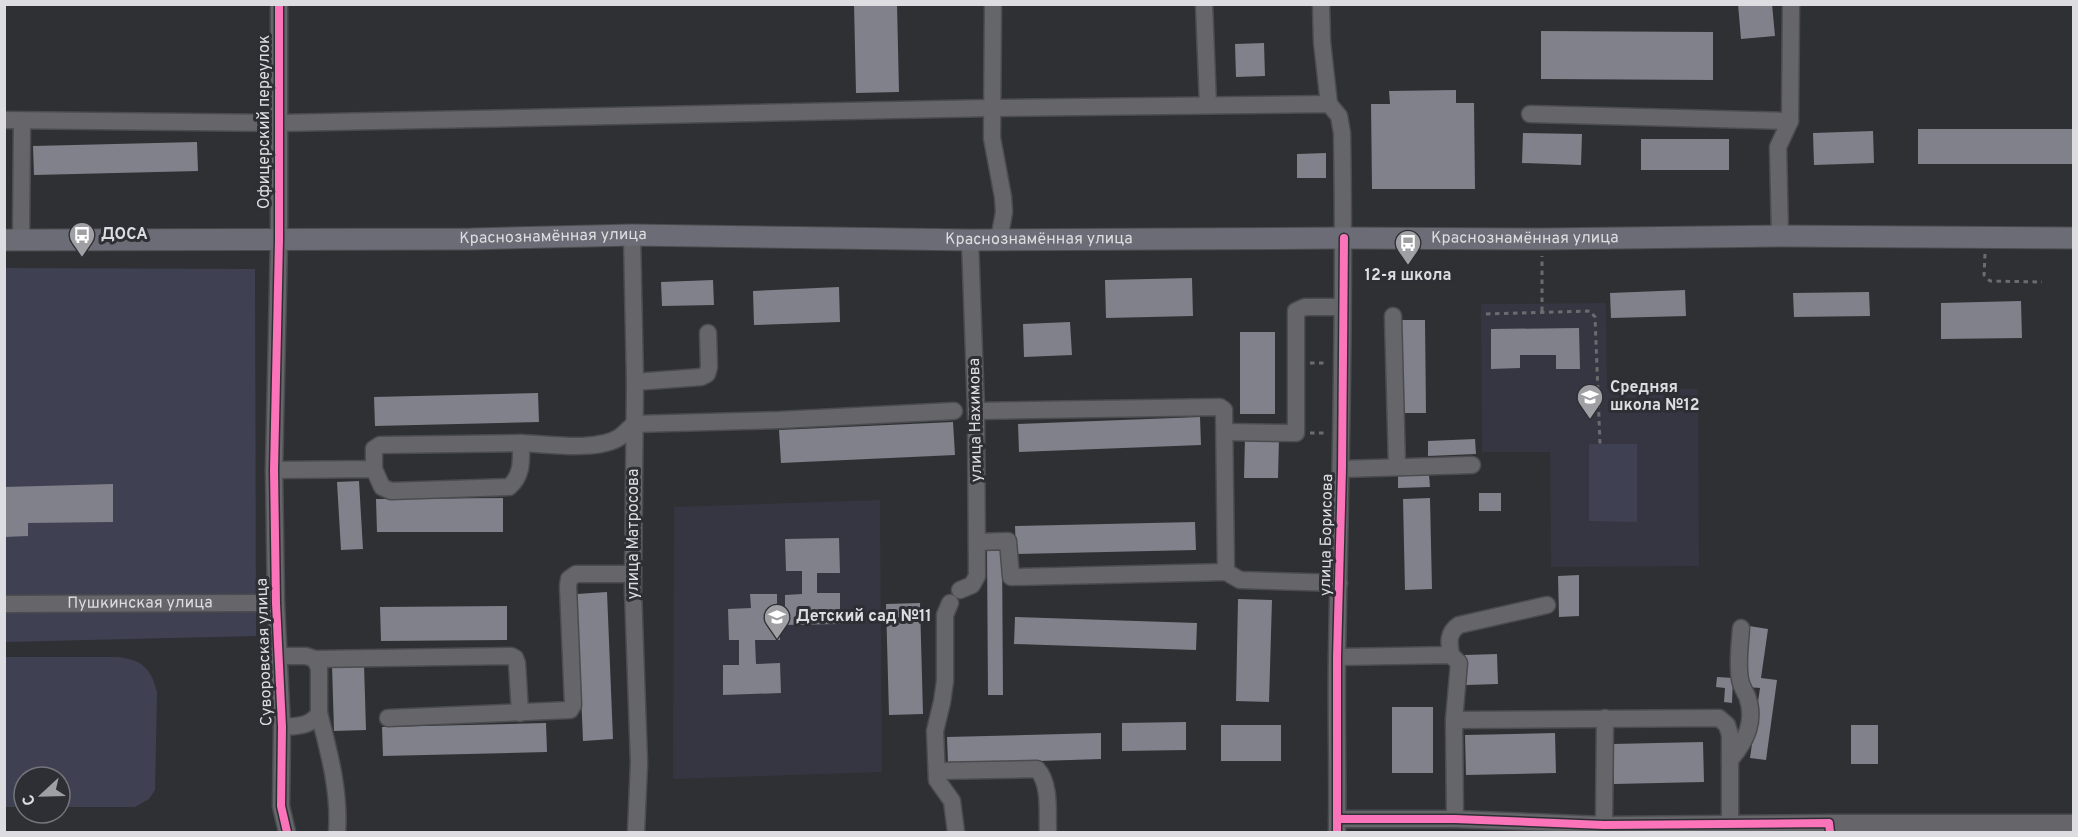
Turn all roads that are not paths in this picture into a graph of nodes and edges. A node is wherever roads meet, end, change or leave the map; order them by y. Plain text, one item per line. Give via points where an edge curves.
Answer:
1 (279, 4) edge
2 (993, 4) edge
3 (1204, 4) edge
4 (1321, 4) edge
5 (1791, 4) edge
6 (1329, 104) junction
7 (1208, 105) junction
8 (992, 108) junction
9 (1530, 114) dead end
10 (4, 120) edge
11 (22, 121) junction
12 (1790, 121) junction
13 (280, 123) junction
14 (632, 235) junction
15 (1779, 236) junction
16 (1344, 237) junction
17 (2073, 238) edge
18 (13, 239) edge
19 (279, 240) junction
20 (970, 240) junction
21 (999, 240) junction
22 (1342, 307) junction
23 (1394, 316) dead end
24 (708, 333) dead end
25 (635, 382) junction
26 (954, 411) dead end
27 (976, 411) junction
28 (634, 424) junction
29 (1225, 432) junction
30 (521, 442) junction
31 (1472, 465) dead end
32 (1397, 466) junction
33 (374, 469) junction
34 (1342, 469) junction
35 (274, 470) junction
36 (977, 542) junction
37 (1226, 572) junction
38 (633, 574) junction
39 (1339, 584) junction
40 (276, 603) junction
41 (4, 604) edge
42 (1547, 605) dead end
43 (1741, 628) dead end
44 (1451, 655) junction
45 (279, 656) junction
46 (1337, 657) junction
47 (315, 659) junction
48 (319, 713) junction
49 (520, 713) junction
50 (388, 718) dead end
51 (1605, 718) junction
52 (1454, 720) junction
53 (282, 727) junction
54 (1730, 760) junction
55 (937, 771) junction
56 (1455, 819) junction
57 (1730, 822) junction
58 (2073, 823) edge
59 (1604, 825) junction
60 (1337, 826) edge
61 (1384, 826) edge
62 (1624, 828) edge
63 (1830, 828) edge
64 (287, 832) edge
65 (338, 832) edge
66 (636, 832) edge
67 (956, 832) edge
68 (1048, 832) edge

1 - 13 street, Офицерский переулок
2 - 8 street
3 - 7 street
4 - 6 street, улица Борисова
5 - 12 street
6 - 7 street
6 - 16 street, улица Борисова via 1339,116 1342,133
7 - 8 street
8 - 13 street
8 - 21 street via 992,138 1004,212
9 - 12 street
10 - 11 street
11 - 13 street
11 - 18 street
12 - 15 street via 1778,147
13 - 19 street, Офицерский переулок
14 - 19 main road, Краснознамённая улица
14 - 20 main road, Краснознамённая улица
14 - 25 street, улица Матросова
15 - 16 main road, Краснознамённая улица
15 - 17 main road, Краснознамённая улица
16 - 21 main road, Краснознамённая улица
16 - 22 street, улица Борисова
18 - 19 main road, Краснознамённая улица
19 - 35 street, Офицерский переулок
20 - 21 main road, Краснознамённая улица
20 - 27 street, улица Нахимова
22 - 29 street via 1305,307 1296,311 1296,433
22 - 34 street, улица Борисова
23 - 32 street
24 - 25 street via 707,374
25 - 28 street, улица Матросова
26 - 28 street
27 - 29 street via 1220,406 1224,410
27 - 36 street, улица Нахимова
28 - 30 street via 620,437 598,444
28 - 38 street, улица Матросова
29 - 37 street
30 - 33 street via 380,445 374,450
30 - 33 street via 520,471 509,488 391,491 382,487
31 - 32 street
32 - 34 street
33 - 35 street
34 - 39 street, улица Борисова
35 - 40 street, Суворовская улица
36 - 37 street via 1008,541 1011,577
36 - 55 street, улица Нахимова via 977,576 972,585 955,596 945,615 945,681 935,731
37 - 39 street via 1240,580
38 - 49 street via 576,574 569,579 573,705 564,712
38 - 66 street, улица Матросова via 639,763
39 - 46 street, улица Борисова
40 - 41 street, Пушкинская улица
40 - 45 street, Суворовская улица
42 - 44 street via 1459,625 1449,635
43 - 54 street via 1739,675 1750,718 1743,744
44 - 46 street
44 - 52 street via 1459,663
45 - 47 street
45 - 53 street, Суворовская улица
46 - 60 street, улица Борисова
47 - 48 street via 319,668
47 - 49 street via 511,656 517,663
48 - 53 street via 301,726
48 - 65 street via 332,764
49 - 50 street
51 - 52 street
51 - 54 street via 1719,718 1729,730
51 - 59 street
52 - 56 street
53 - 64 street, Суворовская улица via 281,806
54 - 57 street
55 - 67 street, улица Нахимова via 937,780 952,801
55 - 68 street via 1037,769 1043,776
56 - 59 street
56 - 61 street
57 - 62 street
57 - 63 street
58 - 63 street
59 - 62 street
60 - 61 street

